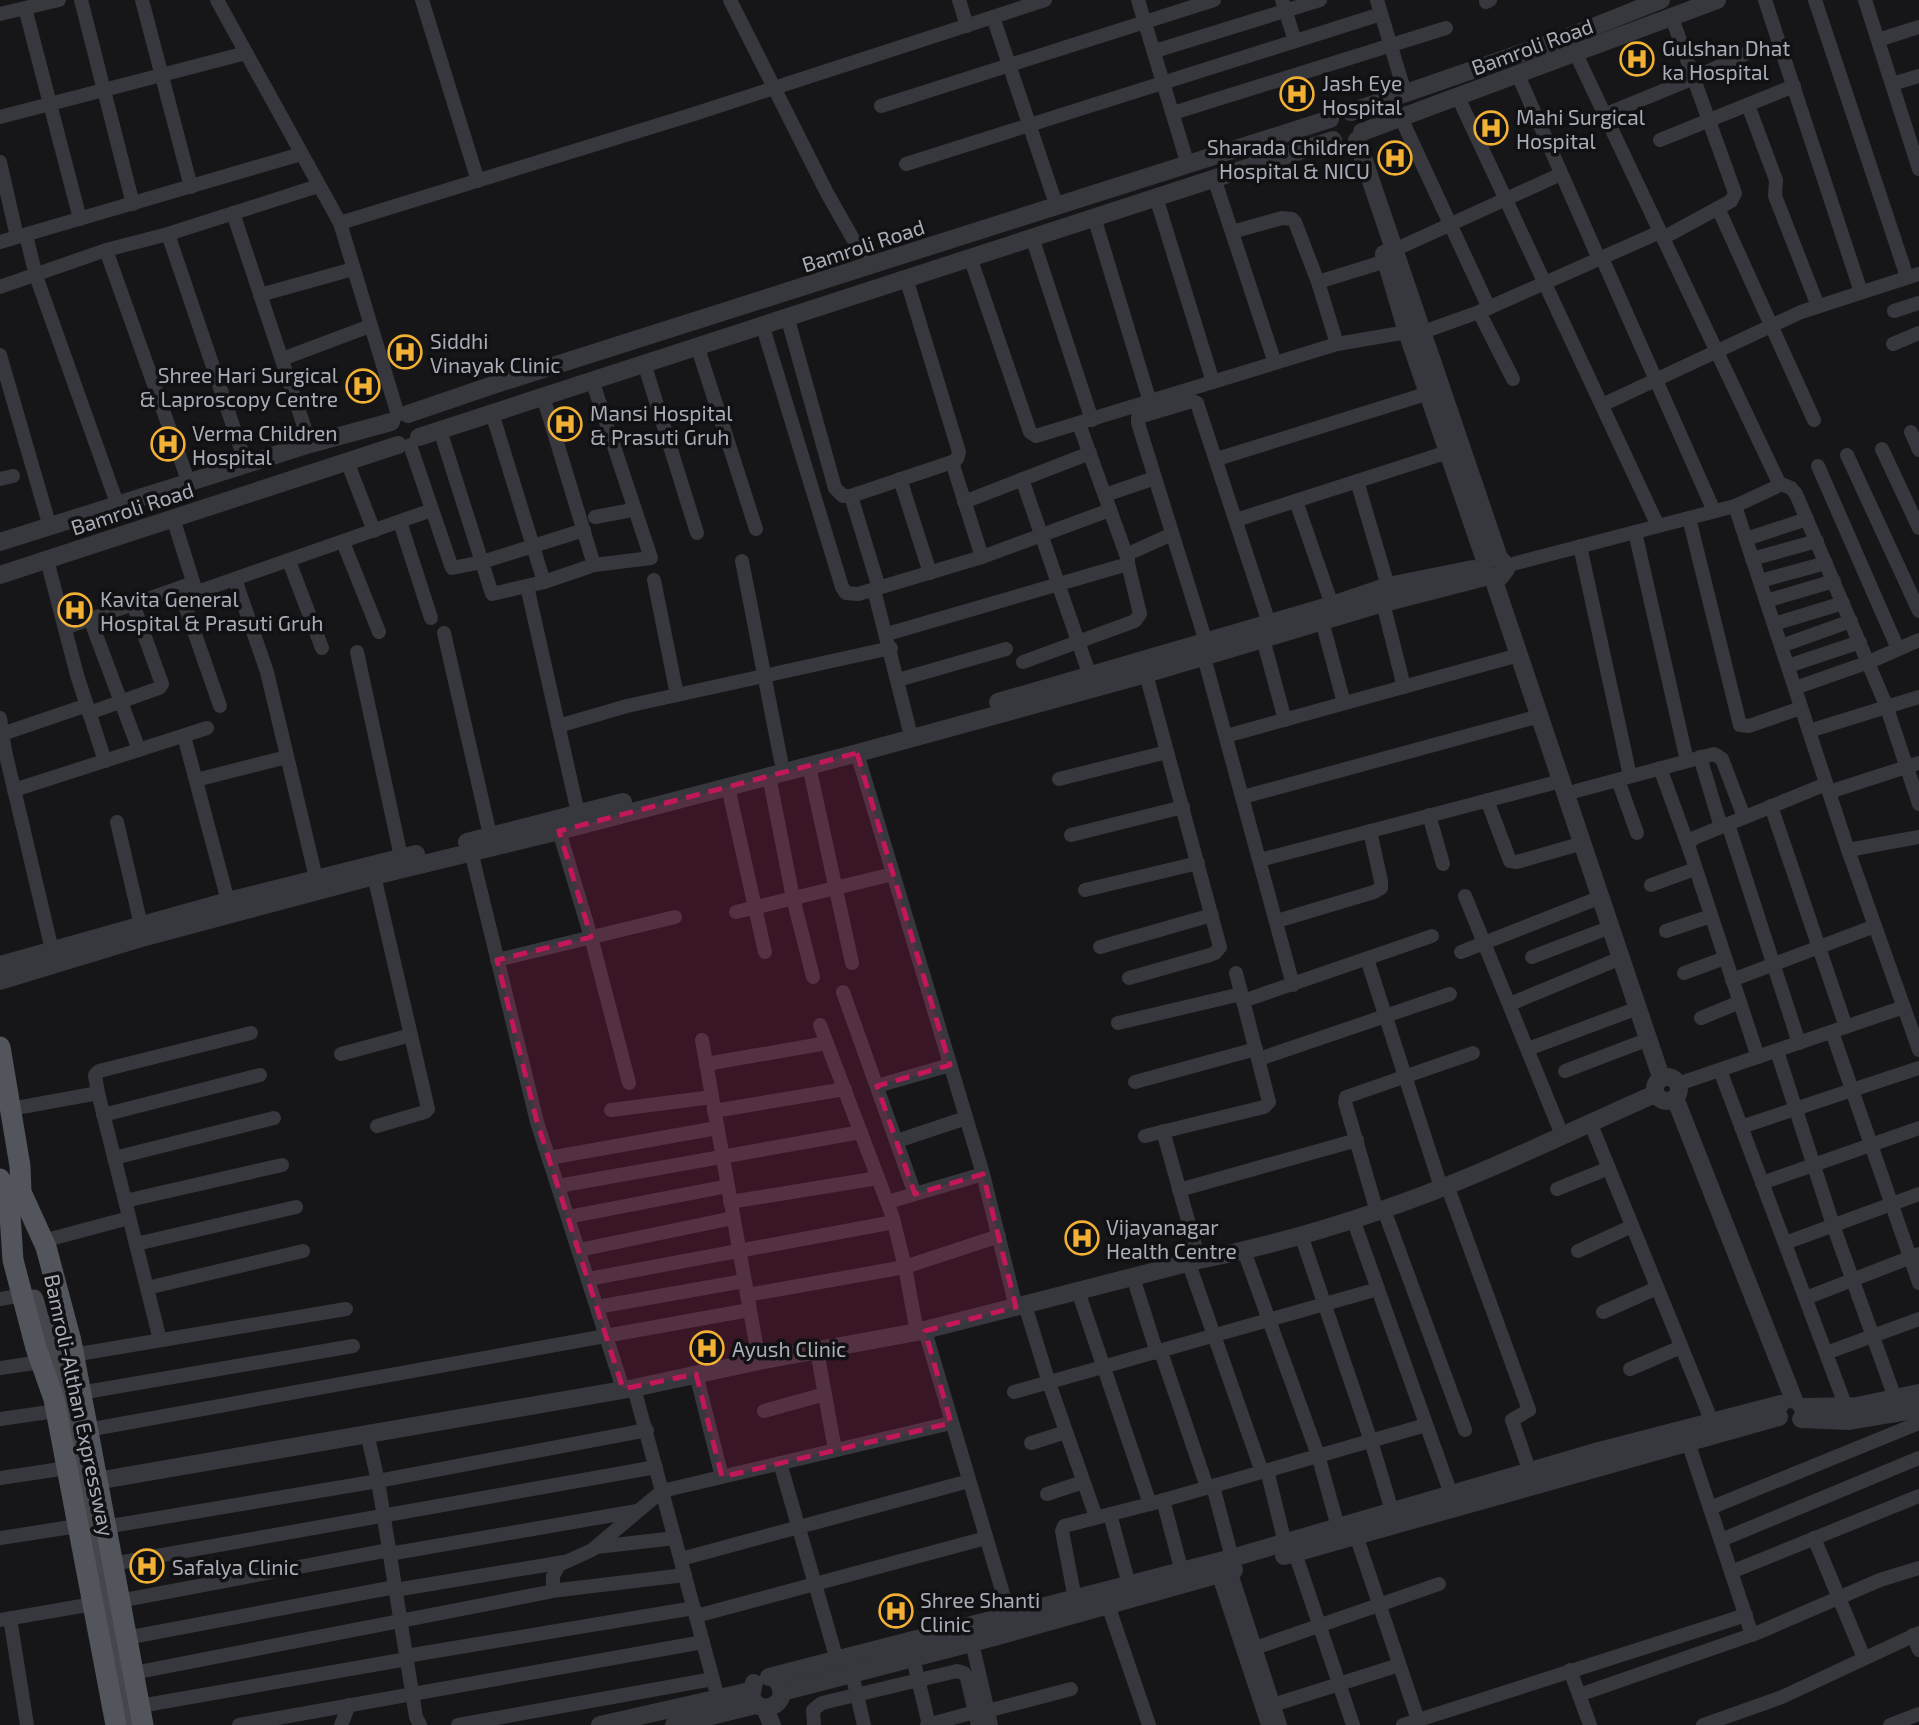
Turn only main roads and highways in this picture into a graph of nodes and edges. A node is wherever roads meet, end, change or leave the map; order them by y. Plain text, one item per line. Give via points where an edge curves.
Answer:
1 (0, 1047) edge
2 (5, 1116) edge
3 (0, 1179) edge
4 (15, 1196) junction
5 (6, 1238) edge
6 (68, 1400) junction
7 (80, 1480) junction
8 (141, 1716) edge
9 (115, 1725) edge
10 (127, 1725) edge

1 - 2 main road
2 - 4 main road, Bamroli-Althan Expressway via 9,1149 20,1166
3 - 4 main road
4 - 5 main road
4 - 6 main road via 40,1260 60,1338
4 - 6 main road, Bamroli-Althan Expressway via 43,1241 73,1355
5 - 6 main road via 41,1362
6 - 7 main road
6 - 7 main road, Bamroli-Althan Expressway via 87,1430
7 - 8 main road, Bamroli-Althan Expressway via 105,1527
7 - 9 main road via 78,1526
7 - 10 main road, Bamroli-Althan Expressway

